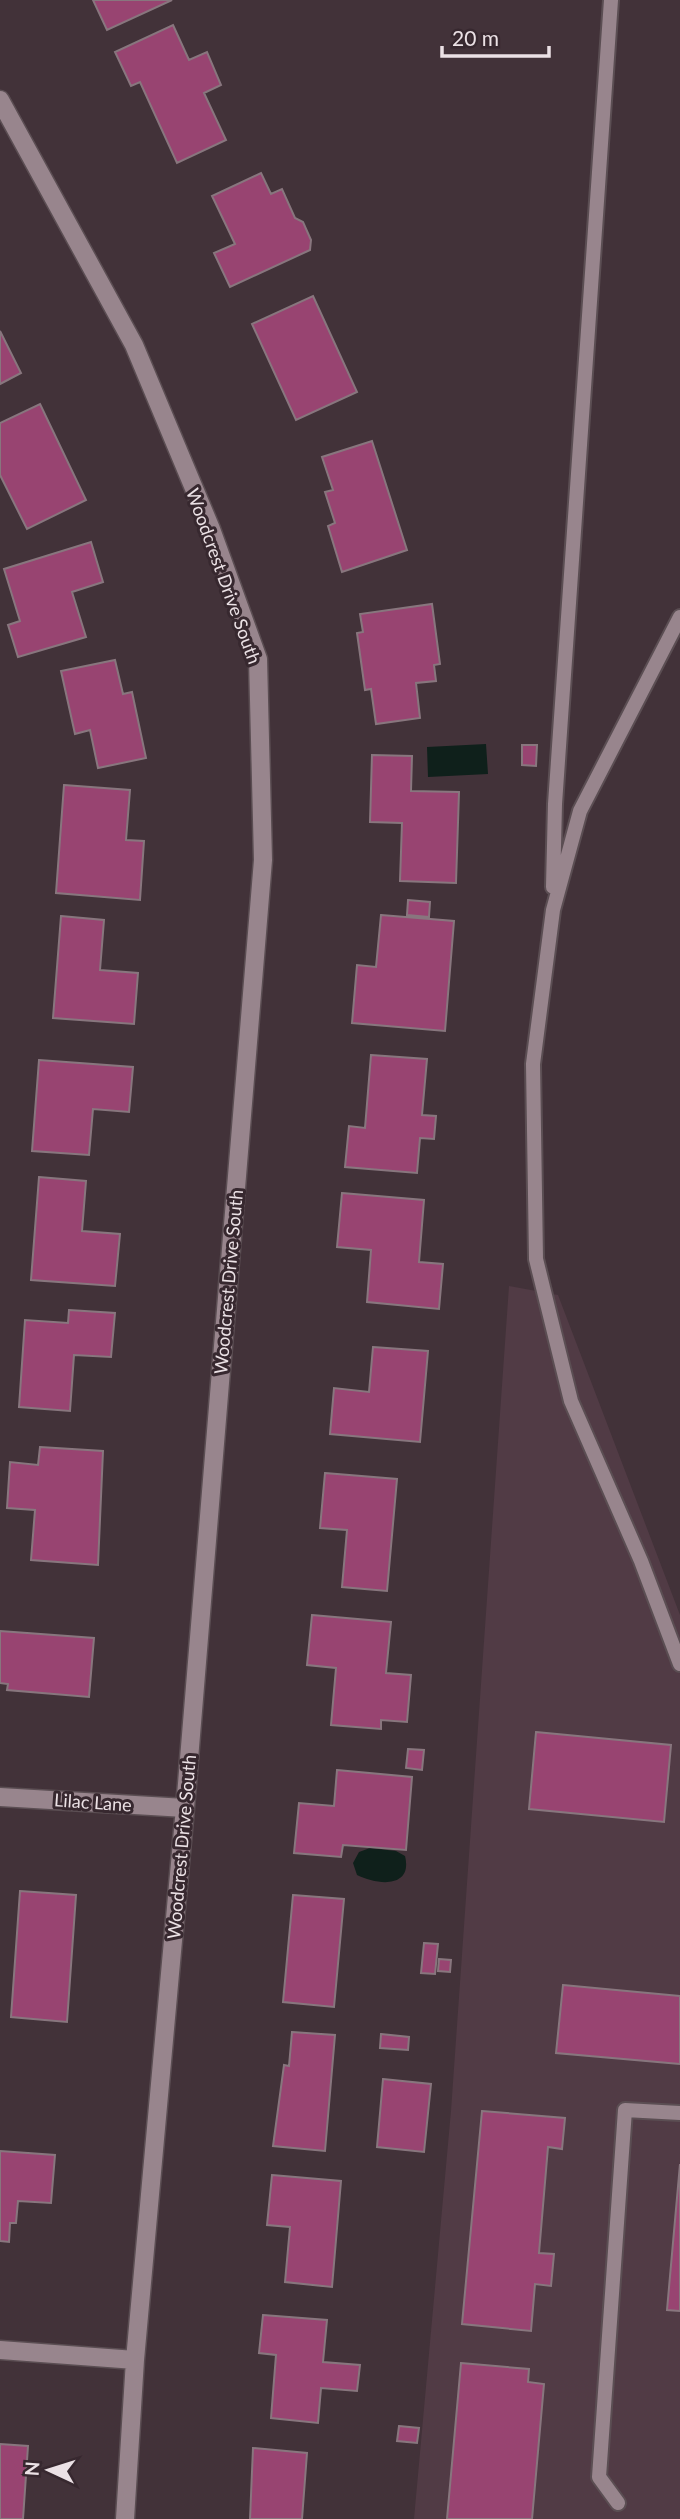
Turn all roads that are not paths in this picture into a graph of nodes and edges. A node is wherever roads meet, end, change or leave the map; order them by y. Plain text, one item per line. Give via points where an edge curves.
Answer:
1 (611, 0) edge
2 (0, 100) edge
3 (680, 617) edge
4 (553, 909) junction
5 (680, 1664) edge
6 (0, 1797) edge
7 (185, 1808) junction
8 (680, 2113) edge
9 (0, 2350) edge
10 (135, 2360) junction
11 (618, 2503) dead end
12 (125, 2519) edge

1 - 4 lane via 555,804
2 - 7 street, Woodcrest Drive South via 134,345 211,529 258,659 263,860
3 - 4 lane via 580,811
4 - 5 lane via 533,1064 536,1259 572,1401
6 - 7 street, Lilac Lane
7 - 10 street, Woodcrest Drive South
8 - 11 lane via 625,2110 599,2477
9 - 10 street
10 - 12 street, Woodcrest Drive South

